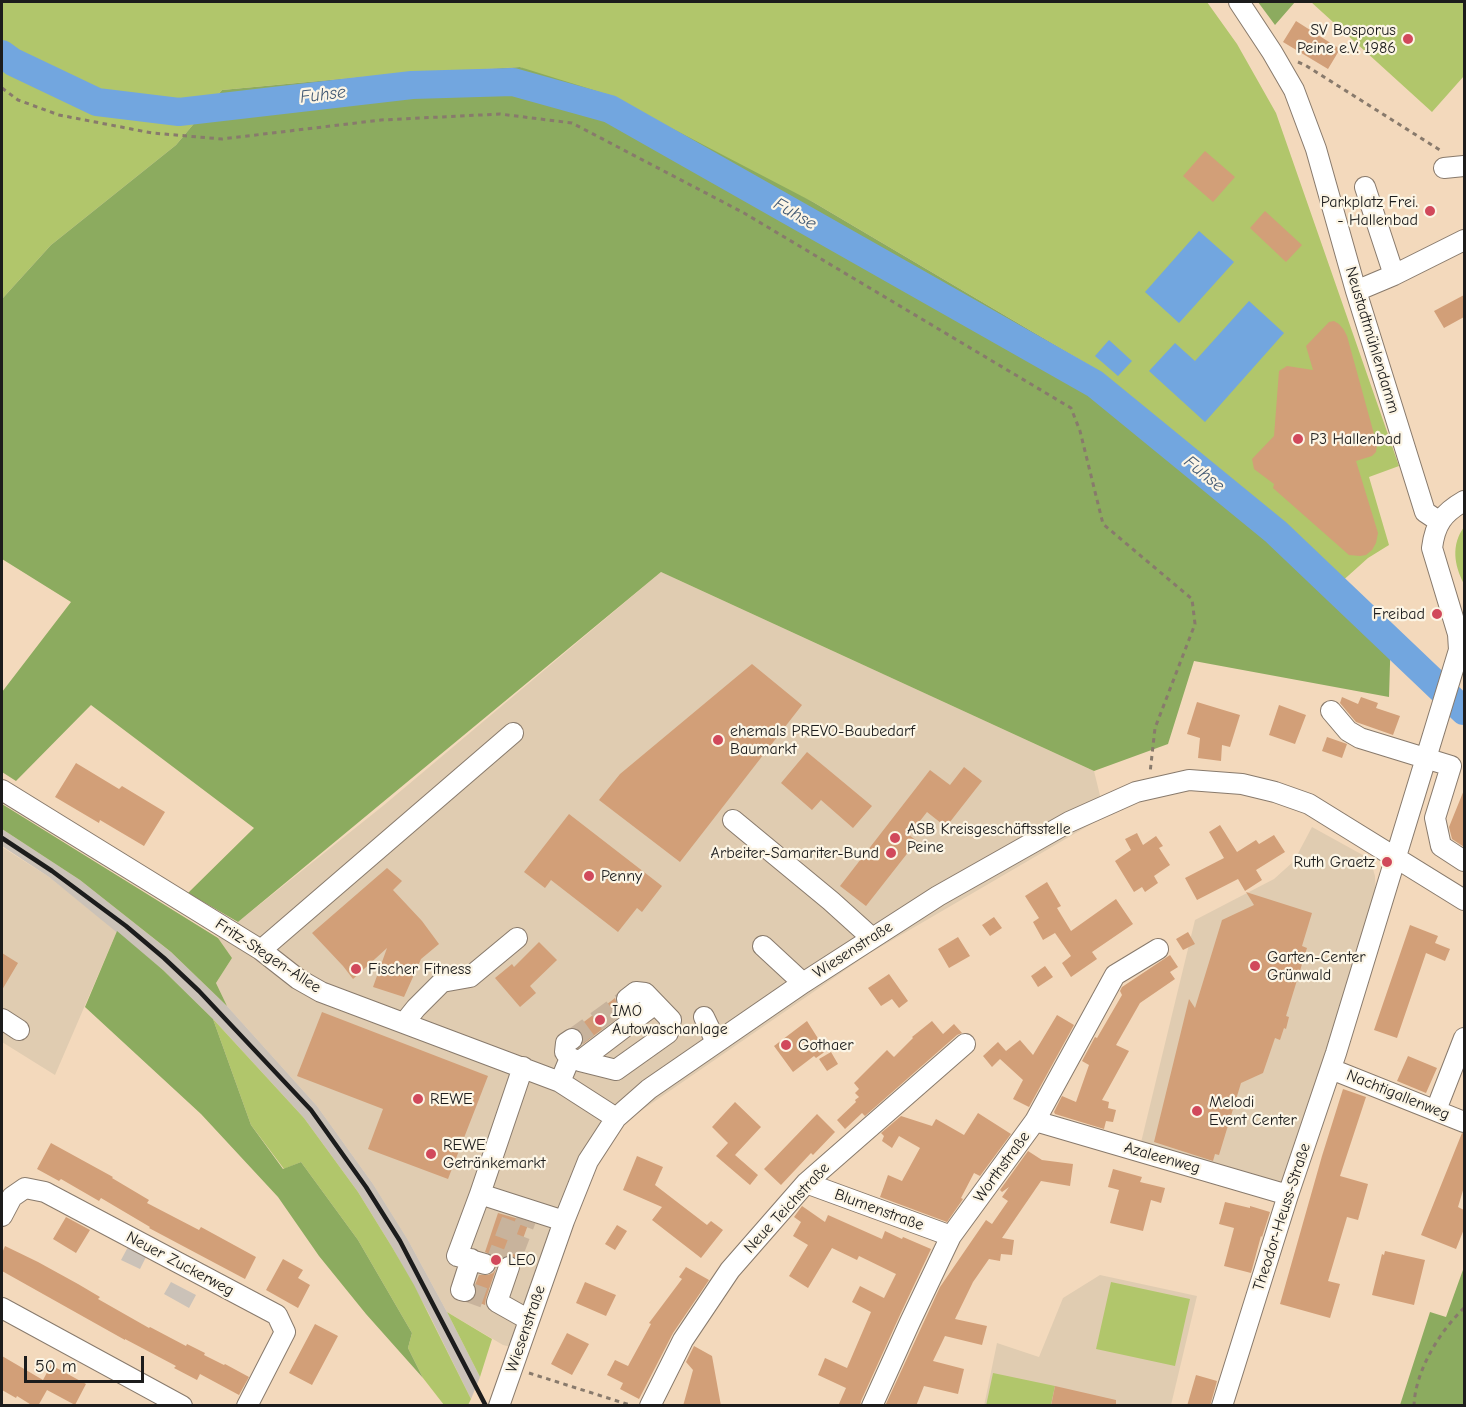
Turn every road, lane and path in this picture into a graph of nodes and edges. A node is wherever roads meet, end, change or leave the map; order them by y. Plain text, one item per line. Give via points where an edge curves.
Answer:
1 (1239, 2) edge
2 (1272, 52) junction
3 (2, 88) edge
4 (1446, 161) joint
5 (1464, 166) edge
6 (1365, 187) dead end
7 (1464, 240) edge
8 (1394, 275) junction
9 (1356, 291) junction
10 (1464, 501) edge
11 (1440, 522) junction
12 (1331, 711) dead end
13 (513, 733) dead end
14 (1426, 758) junction
15 (1148, 789) junction
16 (2, 790) edge
17 (733, 820) dead end
18 (1396, 856) junction
19 (1464, 861) edge
20 (1464, 900) edge
21 (517, 938) dead end
22 (872, 939) junction
23 (763, 946) dead end
24 (1158, 949) dead end
25 (261, 950) junction
26 (802, 983) junction
27 (627, 999) tunnel mouth
28 (655, 1004) junction
29 (704, 1017) dead end
30 (2, 1019) edge
31 (404, 1023) junction
32 (19, 1030) dead end
33 (1464, 1038) edge
34 (716, 1042) junction
35 (965, 1044) dead end
36 (574, 1053) junction
37 (523, 1067) junction
38 (1331, 1069) junction
39 (560, 1082) junction
40 (1436, 1110) junction
41 (616, 1118) junction
42 (1035, 1121) junction
43 (1464, 1122) edge
44 (806, 1183) junction
45 (480, 1194) junction
46 (1288, 1195) junction
47 (2, 1216) edge
48 (564, 1221) junction
49 (951, 1236) junction
50 (493, 1265) junction
51 (465, 1291) dead end
52 (2, 1308) edge
53 (1464, 1308) edge
54 (529, 1320) junction
55 (513, 1368) junction
56 (182, 1406) edge
57 (247, 1406) edge
58 (499, 1406) edge
59 (633, 1406) edge
60 (650, 1406) edge
61 (872, 1406) edge
62 (1222, 1406) edge
63 (1414, 1406) edge

1 - 2 street, Neustadtmühlendamm
2 - 4 path via 1305,65
2 - 9 street, Neustadtmühlendamm via 1294,90 1316,149
3 - 15 path via 18,100 59,115 152,133 222,139 381,120 500,114 572,123 744,213 1071,408 1103,524 1192,599 1195,624 1155,728
4 - 5 street
6 - 8 street
7 - 8 street
8 - 9 street
9 - 11 street, Neustadtmühlendamm via 1425,512
10 - 11 street
11 - 14 street via 1432,548 1458,634 1459,650
12 - 14 street via 1348,731 1360,738
13 - 25 street
14 - 18 street
14 - 19 street via 1451,766 1435,818 1441,846
15 - 18 street, Wiesenstraße via 1189,780 1242,784 1275,792 1309,804
15 - 22 street, Wiesenstraße via 1069,822 938,896
16 - 25 street, Fritz-Stegen-Allee
17 - 22 street
18 - 20 street, Wiesenstraße
18 - 38 street, Theodor-Heuss-Straße
21 - 31 street via 470,977 442,982
22 - 26 street, Wiesenstraße
23 - 26 street
24 - 42 street, Worthstraße via 1115,975
25 - 31 street, Fritz-Stegen-Allee via 321,992
26 - 34 street, Wiesenstraße
27 - 28 street via 636,992 645,993
28 - 36 street
28 - 36 street via 670,1020 668,1033 616,1070
29 - 34 street
30 - 32 street
31 - 37 street, Fritz-Stegen-Allee
33 - 40 street
34 - 41 street, Wiesenstraße via 649,1089
35 - 44 street, Neue Teichstraße
36 - 39 street
37 - 39 street, Fritz-Stegen-Allee
37 - 45 street
38 - 40 street, Nachtigallenweg
38 - 46 street, Theodor-Heuss-Straße
39 - 41 street, Fritz-Stegen-Allee
40 - 43 street, Nachtigallenweg
41 - 48 street, Wiesenstraße via 588,1161
42 - 46 street, Azaleenweg
42 - 49 street, Worthstraße
44 - 49 street, Blumenstraße
44 - 60 street, Neue Teichstraße via 729,1270 683,1340
45 - 48 street via 515,1211
45 - 50 street via 457,1256
46 - 62 street, Theodor-Heuss-Straße
47 - 57 street, Neuer Zuckerweg via 12,1197 25,1188 45,1192 277,1315 285,1332
48 - 54 street, Wiesenstraße
49 - 61 street, Worthstraße
50 - 51 street via 461,1290
50 - 54 street via 495,1301
52 - 56 street
53 - 63 path via 1437,1340 1419,1379
54 - 55 street, Wiesenstraße
55 - 58 street, Wiesenstraße
55 - 59 path

